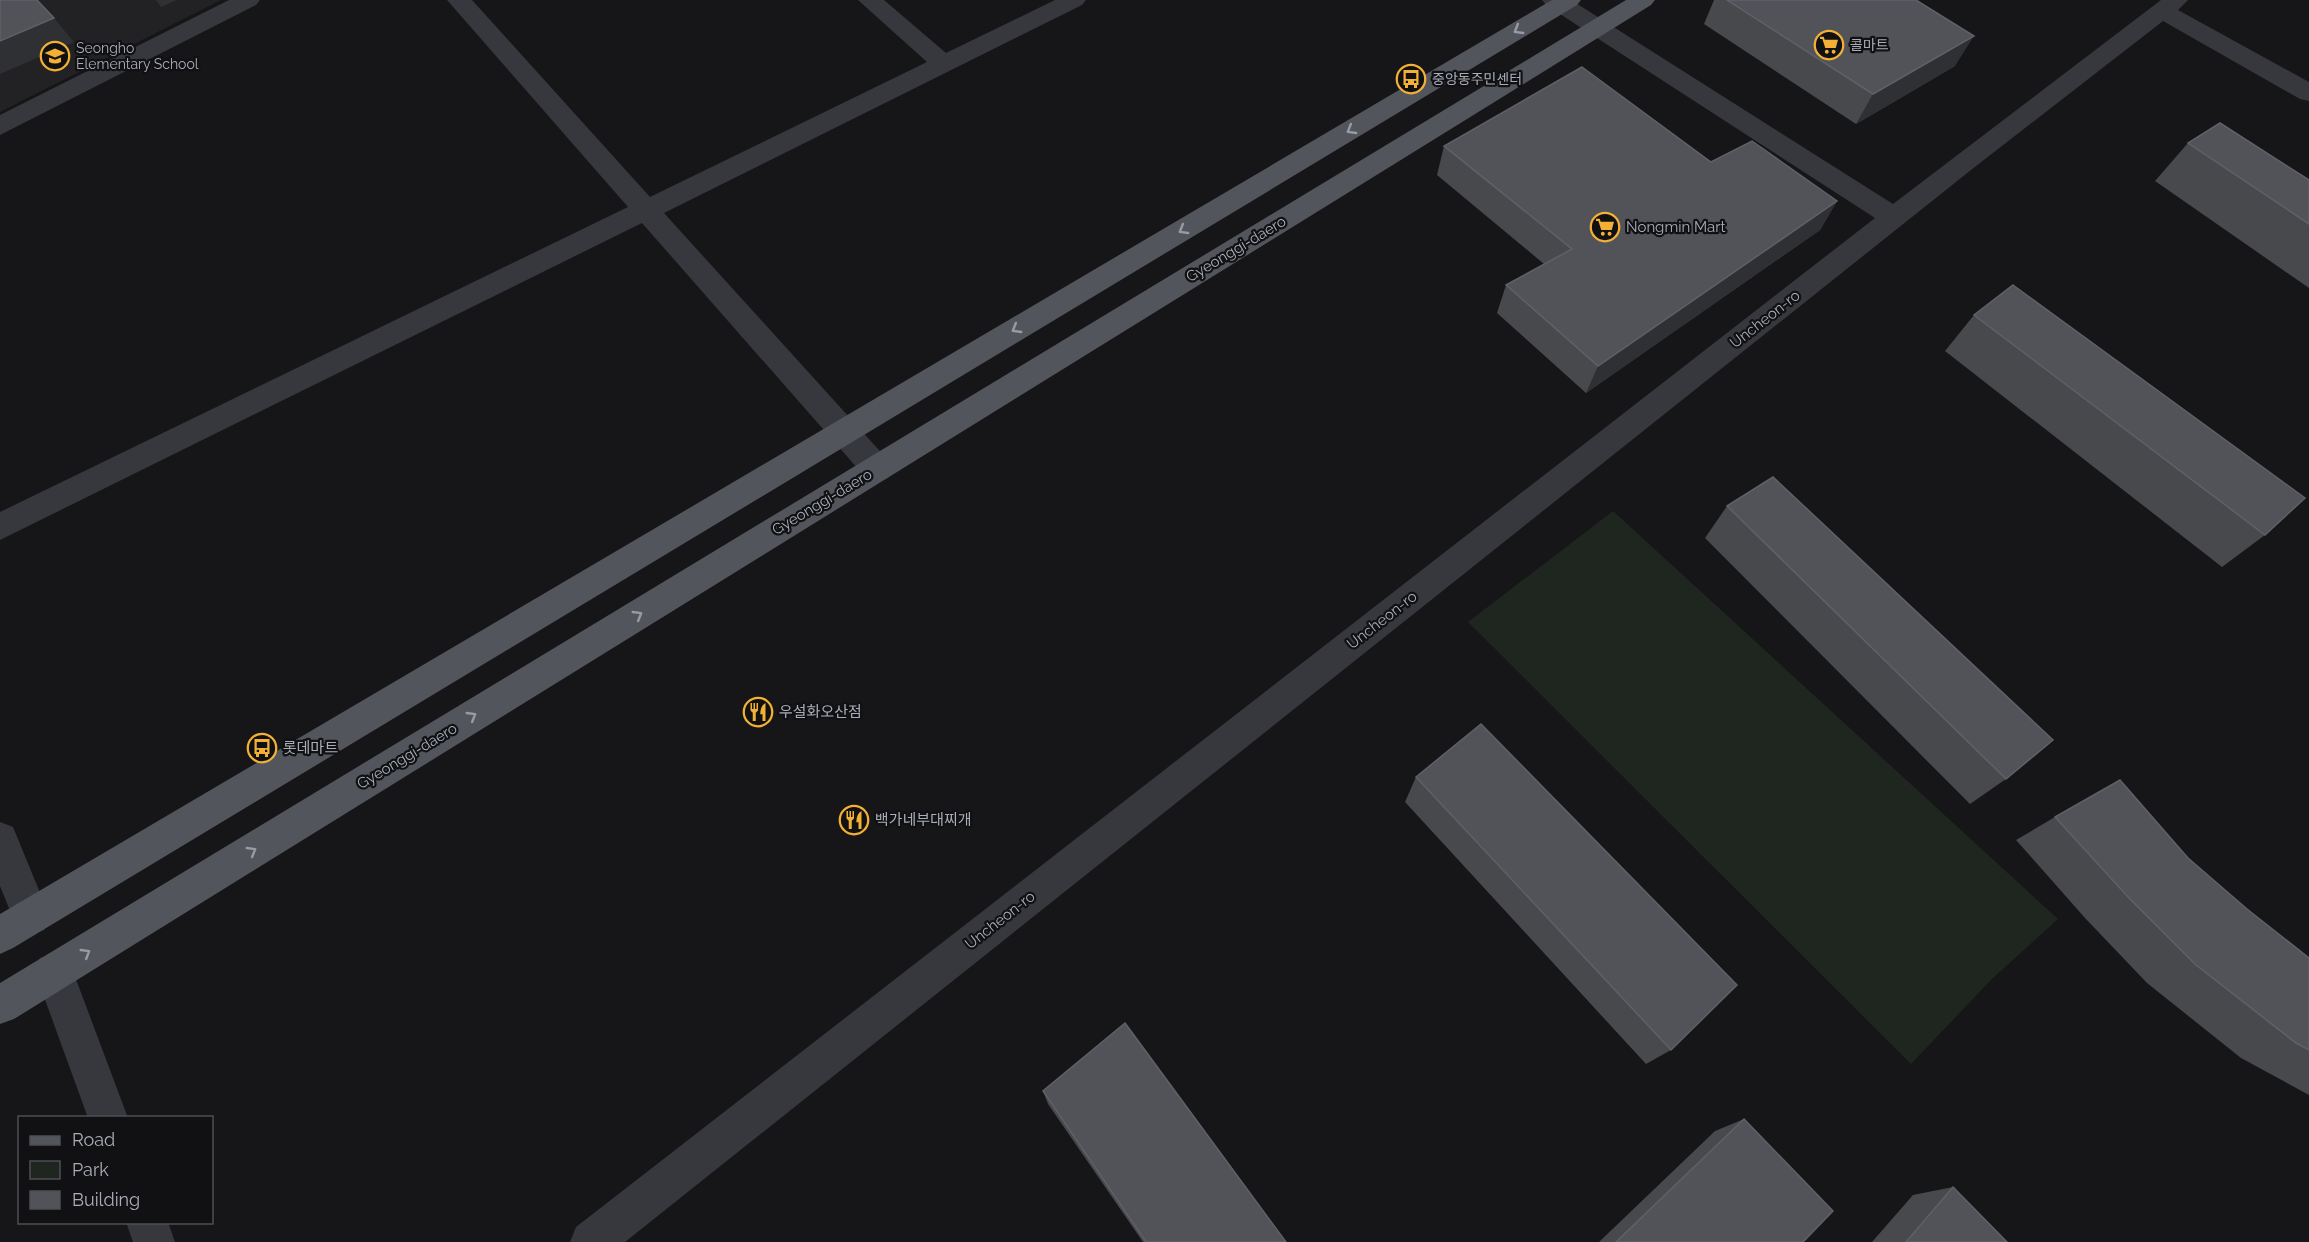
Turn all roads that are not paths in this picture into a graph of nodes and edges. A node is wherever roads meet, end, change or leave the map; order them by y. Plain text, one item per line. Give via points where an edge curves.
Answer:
1 (248, 0) edge
2 (459, 0) edge
3 (870, 0) edge
4 (1074, 0) edge
5 (1643, 0) edge
6 (1561, 1) edge
7 (2169, 5) edge
8 (1598, 28) junction
9 (945, 65) junction
10 (2309, 93) edge
11 (0, 126) edge
12 (647, 211) junction
13 (1894, 218) junction
14 (844, 432) junction
15 (877, 469) junction
16 (0, 527) edge
17 (0, 839) edge
18 (31, 917) junction
19 (0, 935) edge
20 (54, 972) junction
21 (0, 1005) edge
22 (107, 1116) edge
23 (148, 1224) edge
24 (154, 1242) edge
25 (591, 1242) edge

1 - 11 street
2 - 12 street
3 - 9 street
4 - 9 street
5 - 8 main road, Gyeonggi-daero
6 - 8 street
6 -> 14 main road
7 - 10 street
7 - 13 street, Uncheon-ro
8 - 13 street
8 - 15 main road, Gyeonggi-daero
9 - 12 street
12 - 14 street
12 - 16 street
13 - 25 street, Uncheon-ro
14 - 15 street
14 - 18 main road
20 -> 15 main road, Gyeonggi-daero
17 - 18 street
18 - 19 main road
20 - 21 main road, Gyeonggi-daero
20 - 22 street
23 - 24 street

